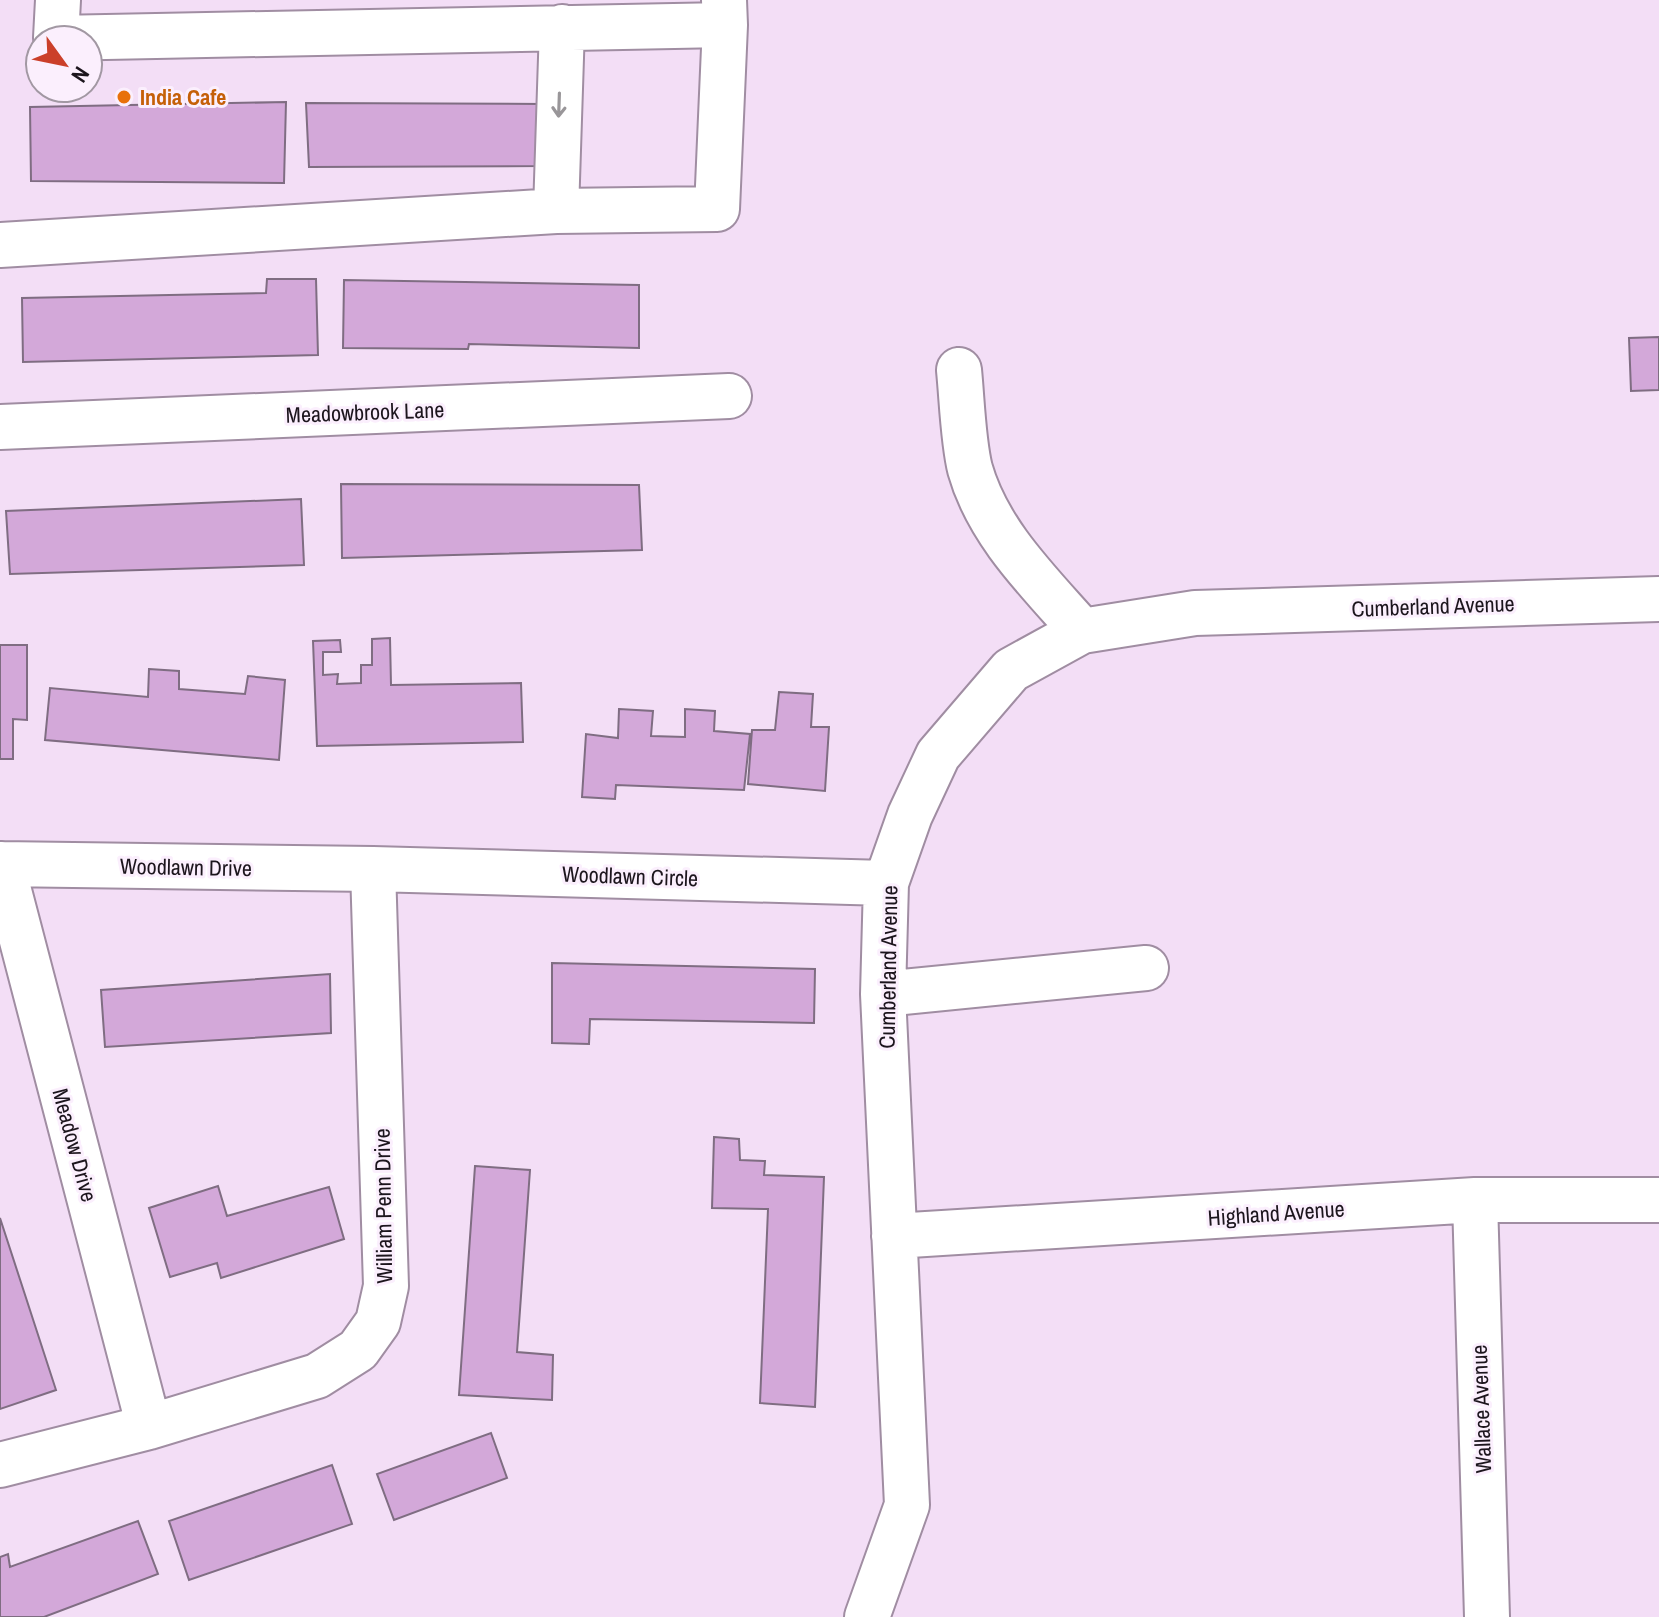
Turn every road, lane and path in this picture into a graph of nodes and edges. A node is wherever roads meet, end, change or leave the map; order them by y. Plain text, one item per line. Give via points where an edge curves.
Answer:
1 (58, 0) edge
2 (719, 17) edge
3 (562, 27) junction
4 (556, 211) junction
5 (0, 245) edge
6 (959, 370) dead end
7 (729, 396) dead end
8 (0, 427) edge
9 (1659, 599) edge
10 (1082, 631) junction
11 (1, 864) edge
12 (373, 869) junction
13 (886, 883) junction
14 (1146, 968) dead end
15 (883, 994) junction
16 (1475, 1200) junction
17 (1659, 1200) edge
18 (894, 1236) junction
19 (149, 1427) junction
20 (0, 1465) edge
21 (867, 1617) edge
22 (1487, 1617) edge

1 - 3 street via 56,38
2 - 3 street
2 - 4 street via 700,209
3 -> 4 street
4 - 5 street
6 - 10 street via 970,468 994,525
7 - 8 street, Meadowbrook Lane
9 - 10 street, Cumberland Avenue via 1195,613
10 - 13 street, Cumberland Avenue via 1011,670 938,755
11 - 12 street, Woodlawn Drive
11 - 19 street, Meadow Drive
12 - 13 street, Woodlawn Circle
12 - 19 street, William Penn Drive via 386,1286 378,1322 358,1350 317,1376
13 - 15 street, Cumberland Avenue
14 - 15 street
15 - 18 street, Cumberland Avenue
16 - 17 street, Highland Avenue
16 - 18 street, Highland Avenue
16 - 22 street, Wallace Avenue
18 - 21 street, Cumberland Avenue via 907,1505
19 - 20 street, William Penn Drive

